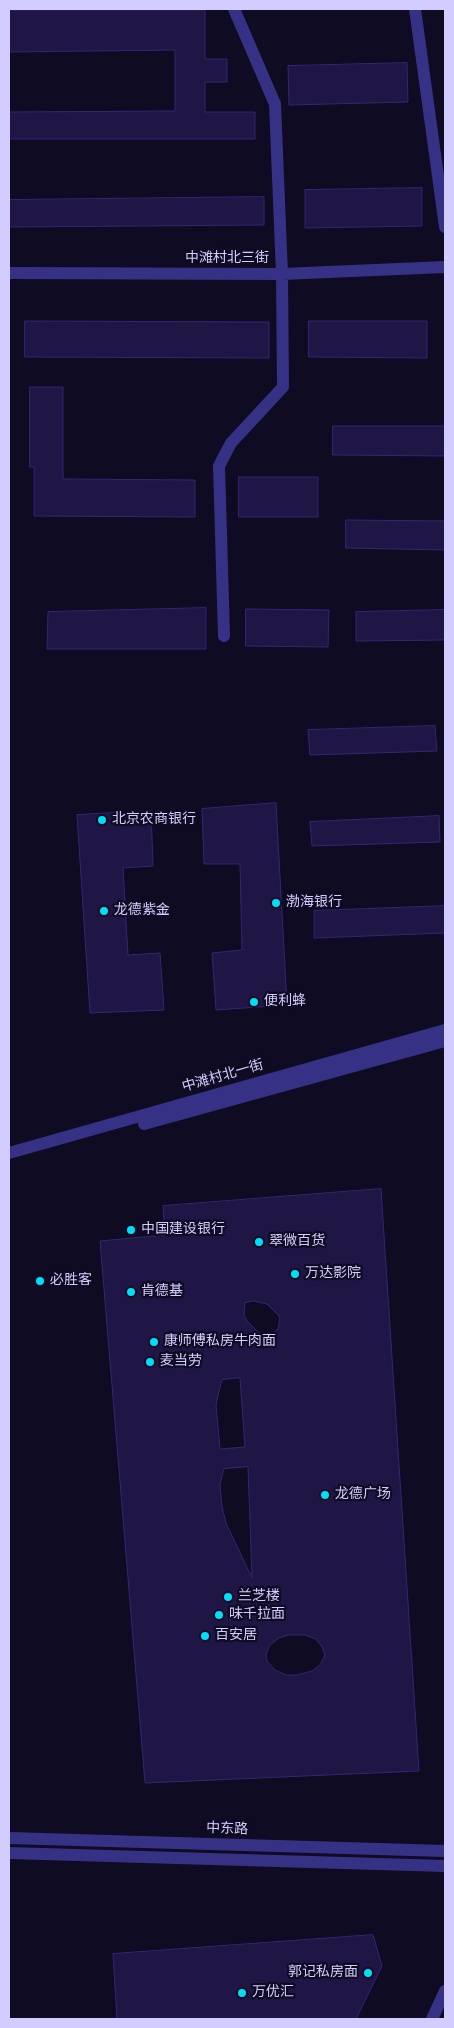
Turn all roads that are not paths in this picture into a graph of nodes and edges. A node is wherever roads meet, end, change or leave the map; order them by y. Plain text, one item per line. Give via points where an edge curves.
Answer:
1 (234, 9) edge
2 (415, 9) edge
3 (445, 227) edge
4 (445, 267) edge
5 (9, 273) edge
6 (282, 274) junction
7 (224, 636) dead end
8 (445, 1030) edge
9 (445, 1041) edge
10 (9, 1153) edge
11 (9, 1162) edge
12 (9, 1838) edge
13 (445, 1851) edge
14 (9, 1853) edge
15 (445, 1866) edge
16 (445, 1991) edge
17 (432, 2019) edge

1 - 6 street via 275,104
2 - 3 street
4 - 6 street, 中滩村北三街
5 - 6 street, 中滩村北三街
6 - 7 street via 283,387 231,443 219,466
8 - 10 street, 中滩村北一街
9 - 11 street, 中滩村北一街
12 - 13 street, 中东路
14 - 15 street
16 - 17 street

